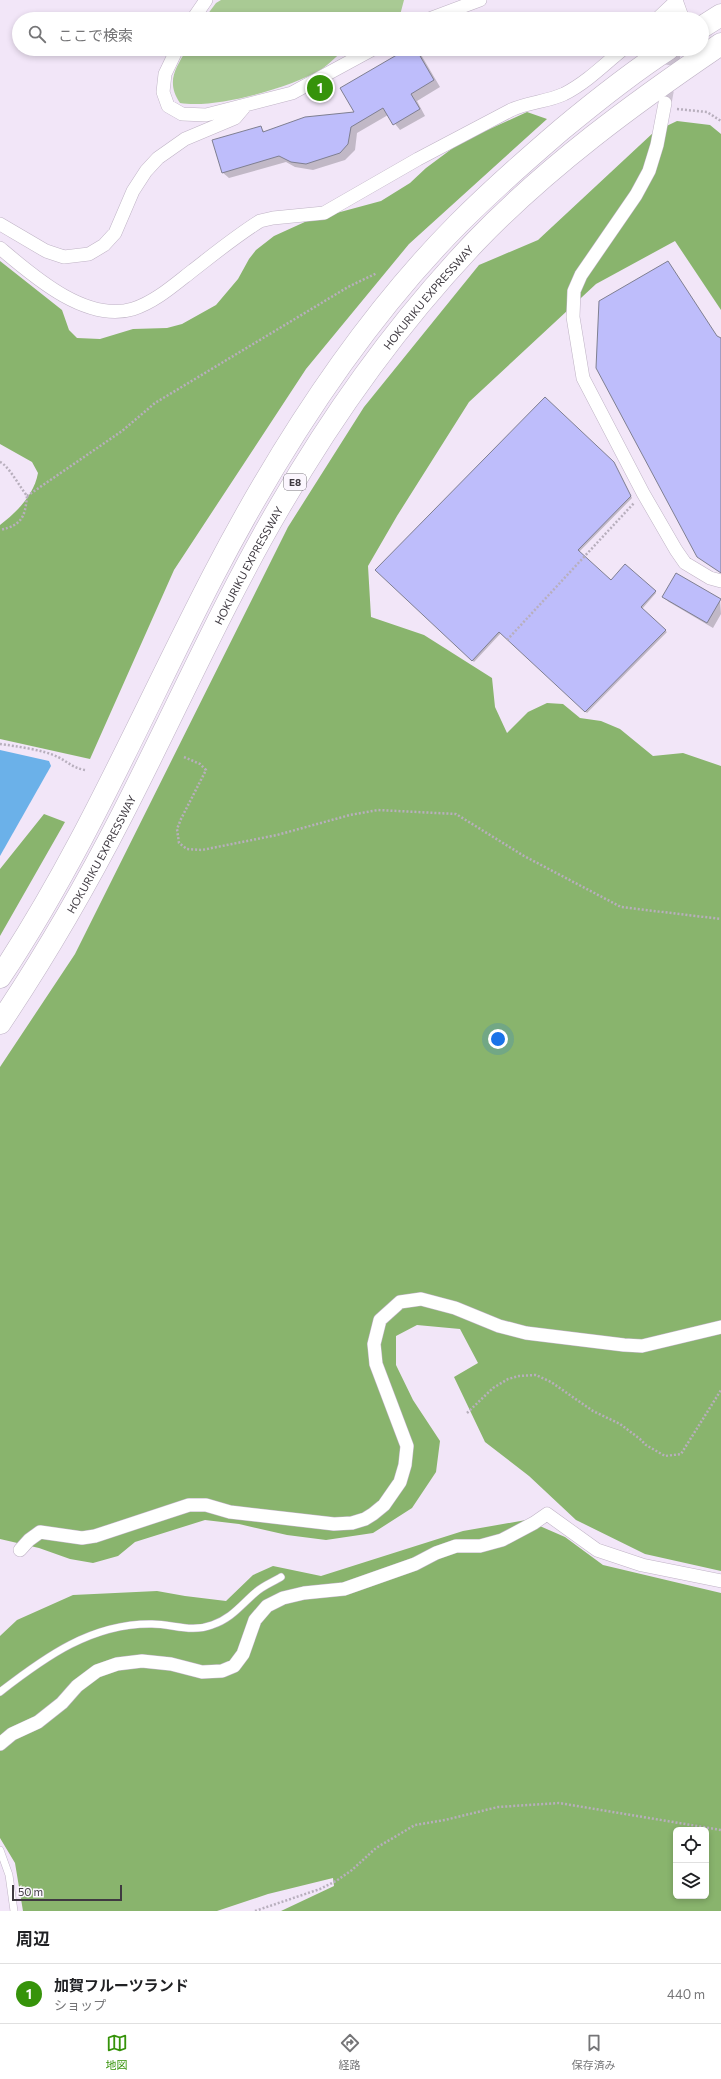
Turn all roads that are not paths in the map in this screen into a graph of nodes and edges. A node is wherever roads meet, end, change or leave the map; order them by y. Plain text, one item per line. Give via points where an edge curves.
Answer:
1 (206, 0) edge
2 (480, 0) edge
3 (676, 0) edge
4 (198, 12) edge
5 (448, 12) edge
6 (664, 12) edge
7 (680, 12) edge
8 (721, 15) edge
9 (709, 23) edge
10 (721, 44) edge
11 (709, 52) edge
12 (174, 56) edge
13 (360, 56) edge
14 (614, 56) edge
15 (657, 56) edge
16 (703, 56) edge
17 (246, 105) junction
18 (665, 106) tunnel mouth
19 (0, 224) edge
20 (0, 248) edge
21 (721, 581) edge
22 (0, 977) edge
23 (0, 1023) edge
24 (721, 1327) edge
25 (20, 1550) dead end
26 (281, 1577) dead end
27 (721, 1581) edge
28 (0, 1692) edge
29 (0, 1744) edge
30 (0, 1850) edge
31 (14, 1911) edge

1 - 4 street
2 - 5 street
3 - 6 street
3 - 7 street
8 - 9 highway
10 - 11 highway, HOKURIKU EXPRESSWAY / E8
12 - 17 street via 165,74 163,92 168,106 182,114 206,114
13 - 17 street via 292,93
14 - 20 street via 564,94 511,110 324,213 260,221 167,291 133,309 99,309 72,300 50,287
15 - 22 highway, E8 via 585,110 520,164 457,225 401,287 351,352 302,422 256,497 212,577 90,822 57,883
16 - 23 highway, HOKURIKU EXPRESSWAY / E8 via 602,129 538,183 476,241 421,302 371,367 323,435 279,506 80,893
17 - 19 street via 235,118 185,139 158,158 133,192 115,233 89,254 64,257 46,251
18 - 21 street via 658,145 649,171 636,196 581,275 574,291 573,317 583,378 643,493 686,563 710,578
24 - 25 street via 642,1346 624,1345 526,1333 499,1326 455,1308 420,1299 400,1302 380,1320 374,1344 376,1364 407,1446 405,1465 400,1482 384,1505 365,1519 334,1524 230,1512 206,1505 189,1505 95,1536 82,1538 40,1532
26 - 28 lane via 256,1592 238,1611 210,1626 192,1629 152,1624 94,1633 56,1651
27 - 29 street via 642,1564 597,1550 547,1514 502,1540 480,1546 456,1546 416,1564 344,1589 283,1598 268,1606 255,1620 243,1654 234,1666 222,1671 202,1672 171,1664 142,1661 117,1664 97,1671 76,1686 62,1703 38,1722 12,1734
30 - 31 lane via 9,1875

